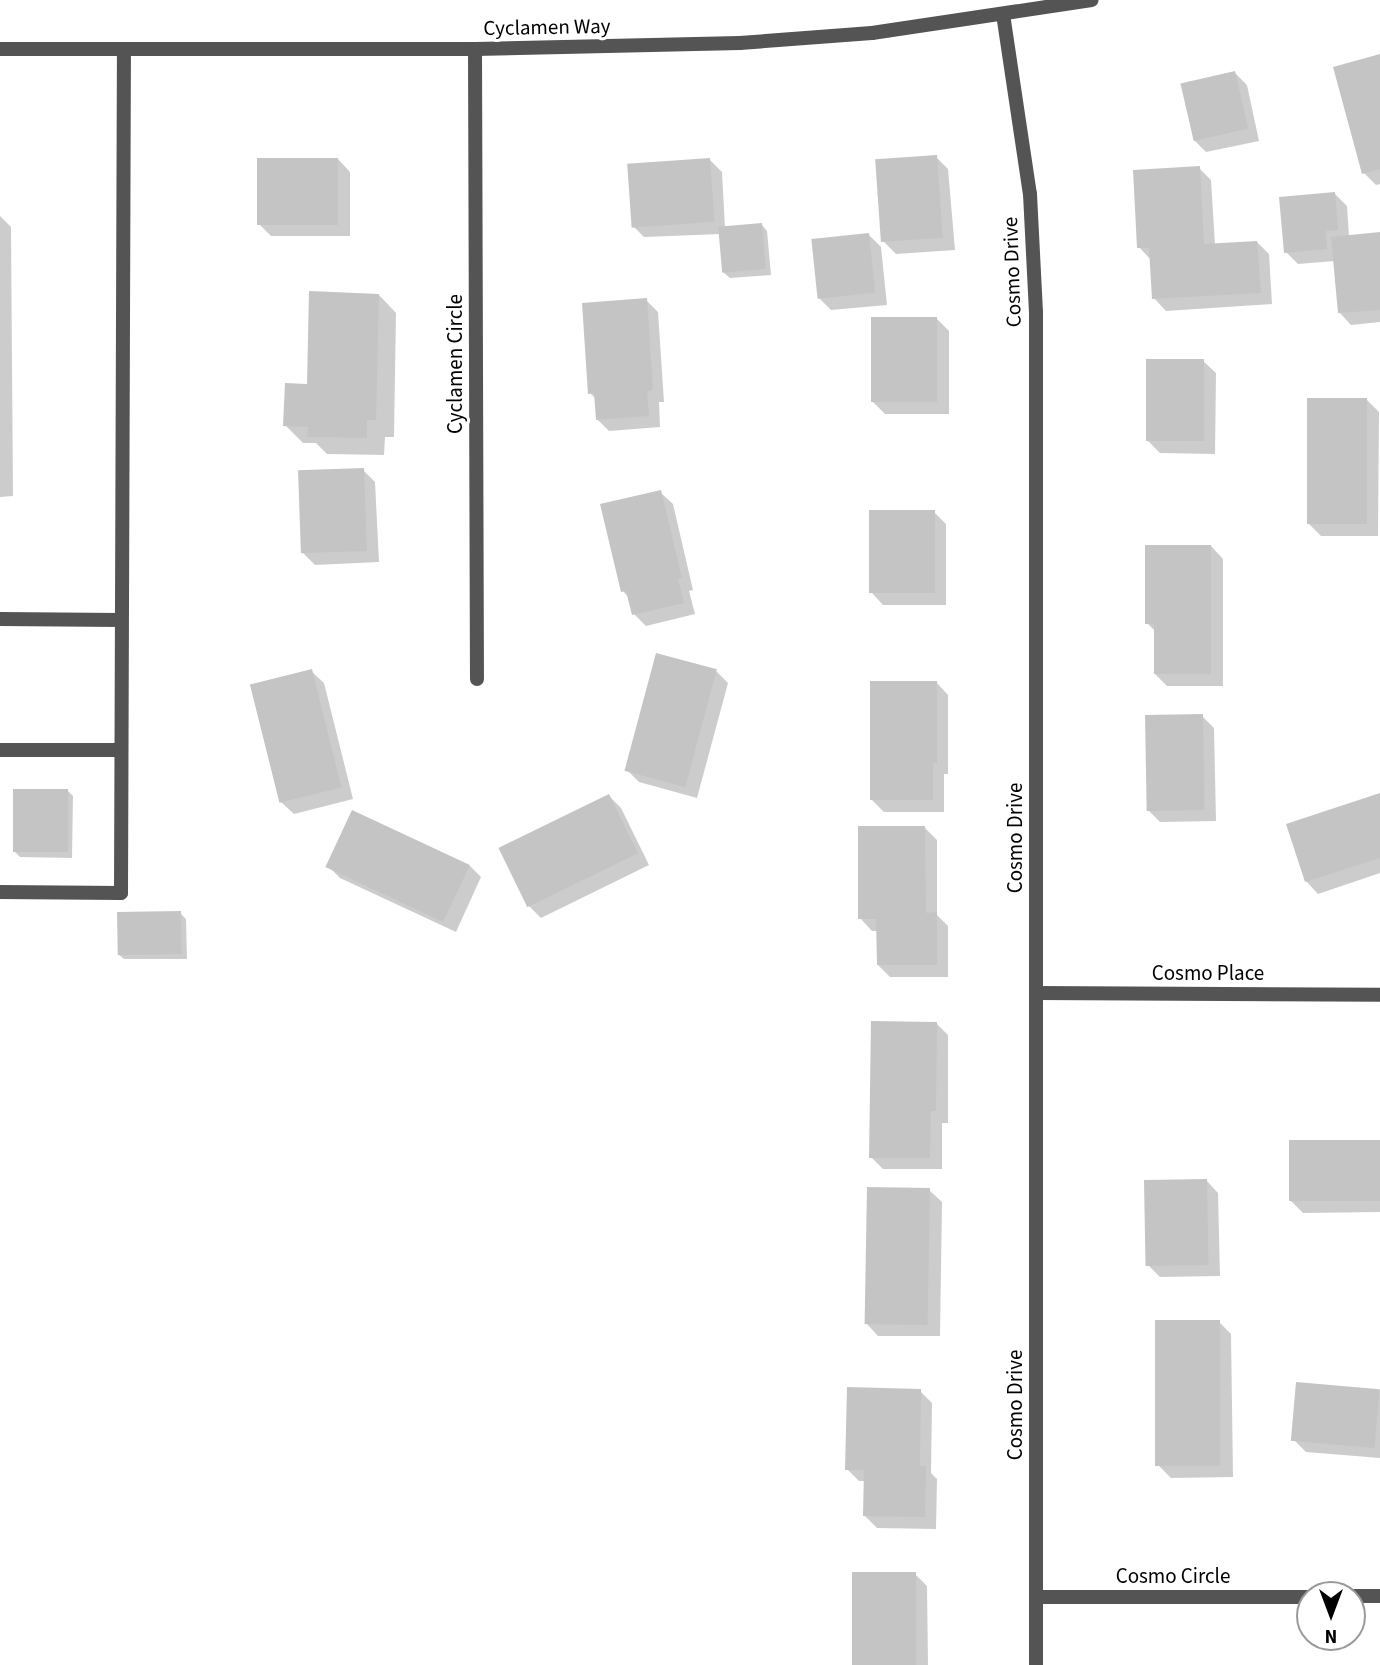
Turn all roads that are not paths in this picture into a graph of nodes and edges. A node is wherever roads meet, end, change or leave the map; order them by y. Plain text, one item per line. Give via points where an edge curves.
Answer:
1 (1092, 0) edge
2 (1003, 14) junction
3 (0, 49) edge
4 (124, 49) junction
5 (475, 49) junction
6 (0, 619) edge
7 (120, 620) junction
8 (477, 679) dead end
9 (0, 750) edge
10 (121, 750) junction
11 (0, 892) edge
12 (1036, 993) junction
13 (1380, 995) edge
14 (1036, 1597) junction
15 (1296, 1597) edge
16 (1036, 1665) edge

1 - 2 street, Cyclamen Way
2 - 5 street, Cyclamen Way via 872,33 740,43
2 - 12 street, Cosmo Drive via 1024,145 1034,254
3 - 4 street, Cyclamen Way
4 - 5 street, Cyclamen Way
4 - 7 street
5 - 8 street, Cyclamen Circle
6 - 7 street
7 - 10 street
9 - 10 street
10 - 11 street via 121,892
12 - 13 street, Cosmo Place
12 - 14 street, Cosmo Drive
14 - 15 street, Cosmo Circle
14 - 16 street, Cosmo Drive

